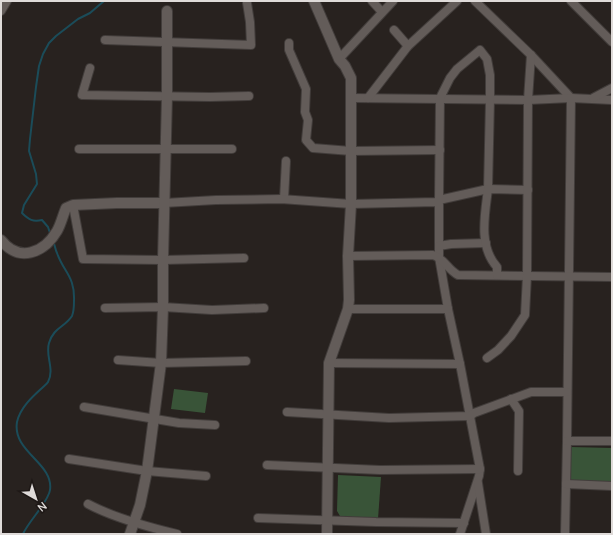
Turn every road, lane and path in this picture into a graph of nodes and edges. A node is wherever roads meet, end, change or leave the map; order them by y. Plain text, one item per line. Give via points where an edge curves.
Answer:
1 (7, 1) edge
2 (314, 1) edge
3 (372, 1) edge
4 (393, 1) edge
5 (457, 1) edge
6 (475, 1) edge
7 (572, 1) edge
8 (247, 3) dead end
9 (1, 11) edge
10 (167, 11) dead end
11 (382, 12) junction
12 (394, 30) dead end
13 (105, 40) dead end
14 (612, 42) edge
15 (166, 43) junction
16 (289, 43) dead end
17 (408, 46) junction
18 (531, 55) junction
19 (339, 59) junction
20 (90, 68) dead end
21 (612, 88) edge
22 (167, 96) junction
23 (249, 96) dead end
24 (351, 98) junction
25 (368, 98) junction
26 (440, 98) junction
27 (571, 98) junction
28 (591, 99) junction
29 (490, 100) junction
30 (528, 100) junction
31 (612, 100) edge
32 (80, 149) dead end
33 (165, 149) junction
34 (232, 149) dead end
35 (440, 150) junction
36 (351, 151) junction
37 (286, 161) dead end
38 (488, 189) junction
39 (528, 190) junction
40 (284, 199) junction
41 (439, 200) junction
42 (164, 203) junction
43 (351, 204) junction
44 (73, 205) junction
45 (1, 240) edge
46 (486, 243) junction
47 (439, 246) junction
48 (348, 256) junction
49 (440, 257) junction
50 (244, 258) dead end
51 (163, 260) junction
52 (497, 276) junction
53 (526, 276) junction
54 (569, 276) junction
55 (612, 277) edge
56 (164, 307) junction
57 (105, 308) dead end
58 (264, 308) dead end
59 (348, 309) junction
60 (448, 309) junction
61 (487, 358) dead end
62 (118, 360) dead end
63 (246, 361) dead end
64 (161, 362) junction
65 (329, 363) junction
66 (460, 364) junction
67 (568, 392) junction
68 (511, 399) junction
69 (84, 407) dead end
70 (287, 412) dead end
71 (329, 415) junction
72 (470, 416) junction
73 (154, 419) junction
74 (214, 425) dead end
75 (567, 441) junction
76 (612, 442) edge
77 (69, 459) dead end
78 (267, 465) dead end
79 (328, 467) junction
80 (480, 469) junction
81 (147, 471) junction
82 (518, 471) dead end
83 (206, 476) dead end
84 (478, 481) junction
85 (566, 484) junction
86 (612, 486) edge
87 (88, 504) dead end
88 (258, 518) dead end
89 (327, 520) junction
90 (134, 521) junction
91 (464, 523) junction
92 (130, 534) edge
93 (177, 534) edge
94 (327, 534) edge
95 (460, 534) edge
96 (486, 534) edge
97 (565, 534) edge

1 - 9 street
2 - 19 street
3 - 11 street
4 - 11 street
5 - 17 street
6 - 18 street
7 - 14 street
8 - 15 street via 251,45
10 - 15 street
11 - 19 street
12 - 17 street
13 - 15 street
15 - 22 street
16 - 36 street via 306,89 306,140 313,148
17 - 25 street
18 - 27 street
18 - 30 street
19 - 24 street via 351,78
20 - 22 street via 82,95
21 - 28 street
22 - 23 street
22 - 33 street
24 - 25 street
24 - 36 street
25 - 26 street
26 - 29 street
26 - 29 street via 454,74 464,62 480,50 487,59
26 - 35 street
27 - 28 street
27 - 30 street
27 - 54 street
28 - 31 street
29 - 30 street
29 - 38 street
30 - 39 street
32 - 33 street
33 - 34 street
33 - 42 street
35 - 36 street
35 - 41 street
36 - 43 street
37 - 40 street
38 - 39 street
38 - 41 street
38 - 46 street via 484,221
39 - 53 street
40 - 42 street
40 - 43 street
41 - 43 street
41 - 47 street
42 - 44 street
42 - 51 street
43 - 48 street
44 - 45 street via 66,208 53,236 36,250 17,253
44 - 51 street via 83,259
46 - 47 street
46 - 52 street via 491,261 497,267
47 - 49 street
48 - 49 street
48 - 59 street
49 - 52 street via 451,271 458,275
49 - 60 street
50 - 51 street
51 - 56 street
52 - 53 street
53 - 54 street
53 - 61 street via 525,315 511,336
54 - 55 street
54 - 67 street
56 - 57 street
56 - 58 street via 212,310
56 - 64 street
59 - 60 street
59 - 65 street
60 - 66 street
62 - 64 street
63 - 64 street
64 - 73 street
65 - 66 street
65 - 71 street
66 - 72 street
67 - 68 street via 531,392
67 - 75 street
68 - 72 street
68 - 82 street via 519,411
69 - 73 street
70 - 71 street
71 - 72 street via 389,418
71 - 79 street
72 - 80 street
73 - 74 street
73 - 81 street
75 - 76 street
75 - 85 street
77 - 81 street
78 - 79 street
79 - 80 street via 380,470
79 - 89 street
80 - 84 street
81 - 83 street
81 - 90 street
84 - 91 street
84 - 96 street
85 - 86 street
85 - 97 street
87 - 90 street
88 - 89 street
89 - 91 street
89 - 94 street
90 - 92 street
90 - 93 street
91 - 95 street

